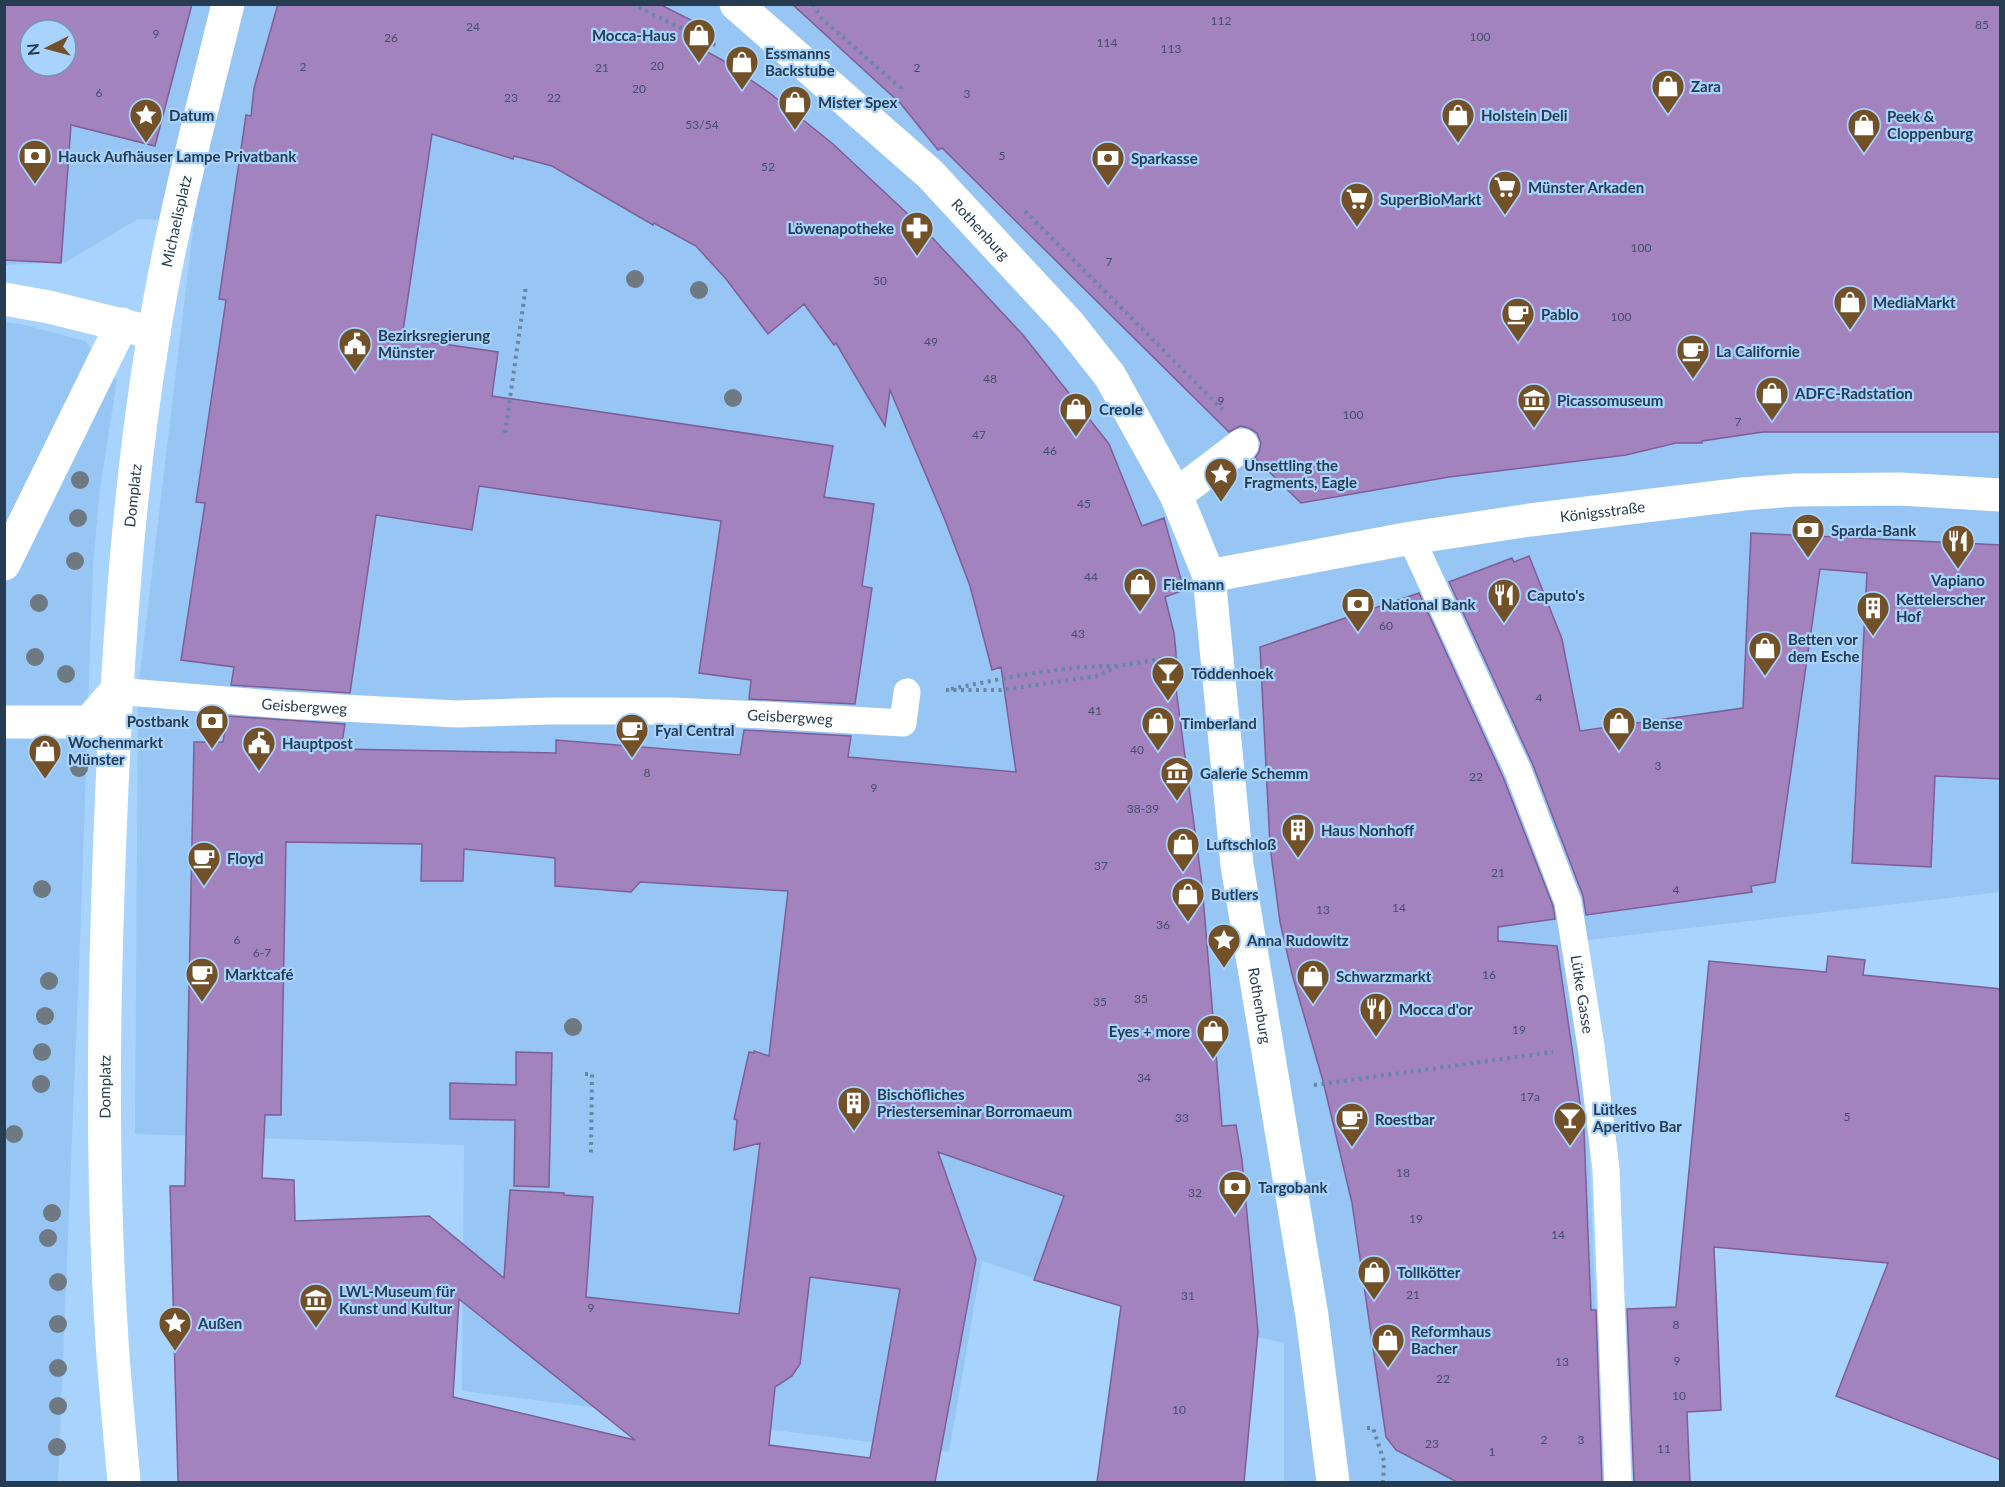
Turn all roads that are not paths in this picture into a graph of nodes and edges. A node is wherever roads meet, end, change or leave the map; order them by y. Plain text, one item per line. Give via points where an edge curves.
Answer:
1 (228, 4) edge
2 (736, 4) edge
3 (4, 299) edge
4 (122, 324) junction
5 (154, 333) junction
6 (1242, 445) dead end
7 (1176, 495) junction
8 (2001, 495) edge
9 (1411, 538) junction
10 (4, 564) edge
11 (1209, 576) junction
12 (116, 691) junction
13 (908, 693) dead end
14 (4, 722) edge
15 (124, 1482) edge
16 (1333, 1482) edge
17 (1618, 1482) edge

1 - 5 street, Michaelisplatz via 175,219
2 - 7 street, Rothenburg via 930,174 1069,324 1110,376
3 - 4 street
4 - 5 street
4 - 10 street
5 - 12 street, Domplatz via 137,453
6 - 7 street
7 - 11 street, Rothenburg
8 - 9 street, Königsstraße via 1899,489 1795,489
9 - 11 street, Königsstraße
9 - 17 lane, Lütke Gasse via 1518,771 1568,902 1606,1169
11 - 16 street, Rothenburg via 1238,865 1312,1316
12 - 13 lane, Geisbergweg via 434,713 671,711 903,723
12 - 14 street via 89,722
12 - 15 street, Domplatz via 107,890 105,1146 112,1339

